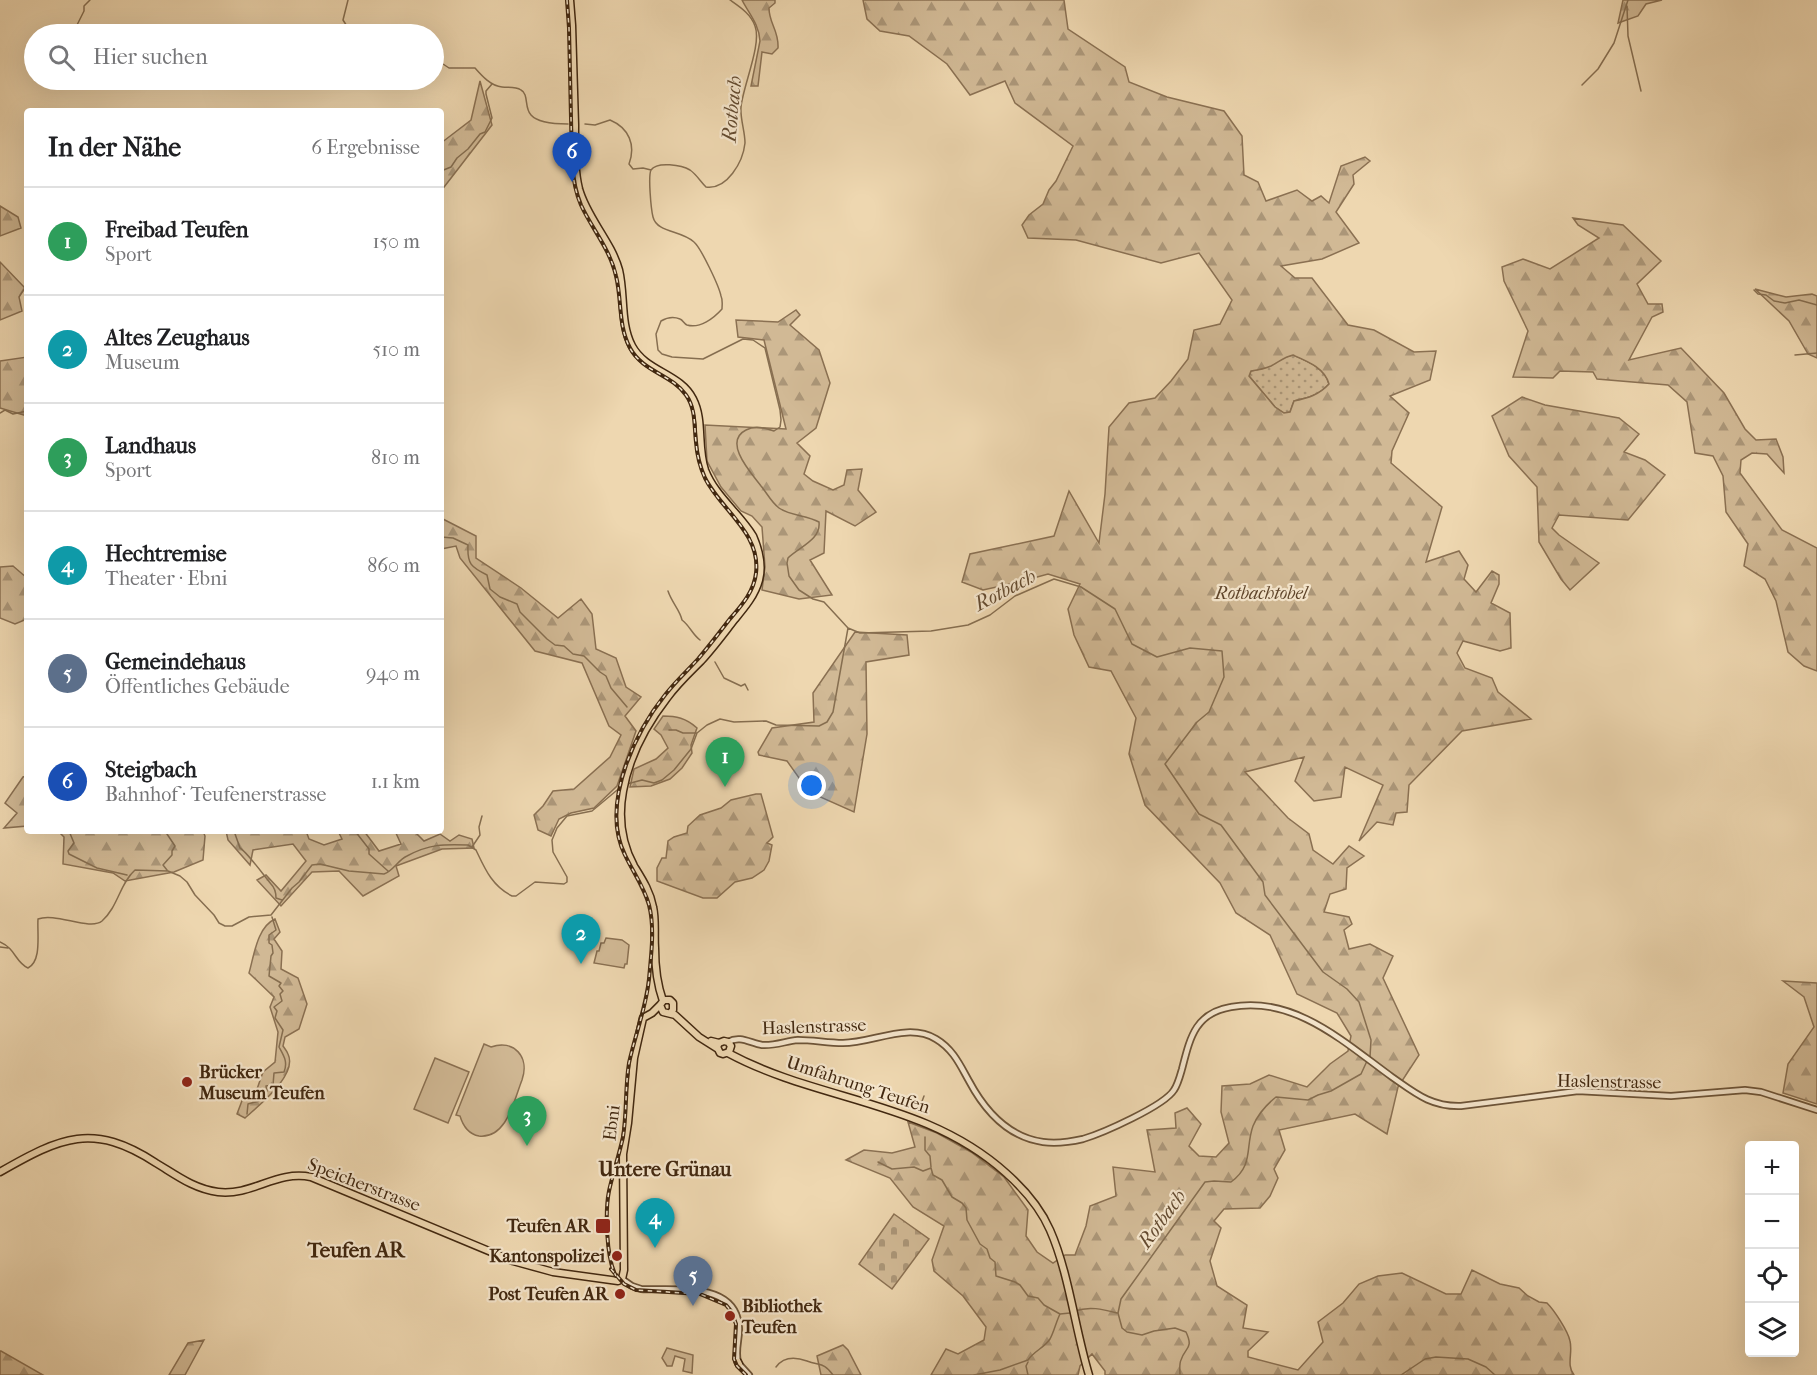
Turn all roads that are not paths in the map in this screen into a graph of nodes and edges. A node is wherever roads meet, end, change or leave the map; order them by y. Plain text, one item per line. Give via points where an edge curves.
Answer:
1 (570, 0) edge
2 (664, 1002) junction
3 (669, 1011) junction
4 (652, 1013) junction
5 (718, 1046) junction
6 (729, 1048) junction
7 (1817, 1110) edge
8 (0, 1172) edge
9 (622, 1279) junction
10 (749, 1375) edge
11 (1089, 1375) edge

1 - 2 main road via 578,181 587,209 620,273 627,332 642,359 679,382 691,395 706,471 749,531 759,555 760,577 754,594 666,698 629,766 621,826 627,851 653,908 655,955
2 - 3 main road via 661,1010
2 - 3 main road via 672,1001
2 - 4 main road, Ebni
3 - 4 main road
3 - 5 main road, Umfahrung Teufen via 678,1013
4 - 9 main road, Ebni via 643,1020 632,1074 623,1154
5 - 6 main road via 724,1041
5 - 6 main road, Umfahrung Teufen via 721,1054
6 - 7 street, Haslenstrasse via 739,1039 765,1045 796,1040 856,1043 908,1032 925,1034 953,1053 978,1096 999,1121 1028,1138 1059,1143 1096,1134 1169,1097 1200,1023 1232,1007 1268,1006 1302,1016 1431,1102 1451,1106 1578,1091 1671,1096 1745,1090
6 - 11 main road, Umfahrung Teufen via 748,1065 912,1116 960,1139 1020,1186 1050,1231
8 - 9 main road, Speicherstrasse via 53,1144 100,1139 132,1148 186,1182 210,1190 239,1191 286,1176 311,1177 524,1265
9 - 10 street via 641,1289 700,1291 726,1302 739,1321 736,1352

